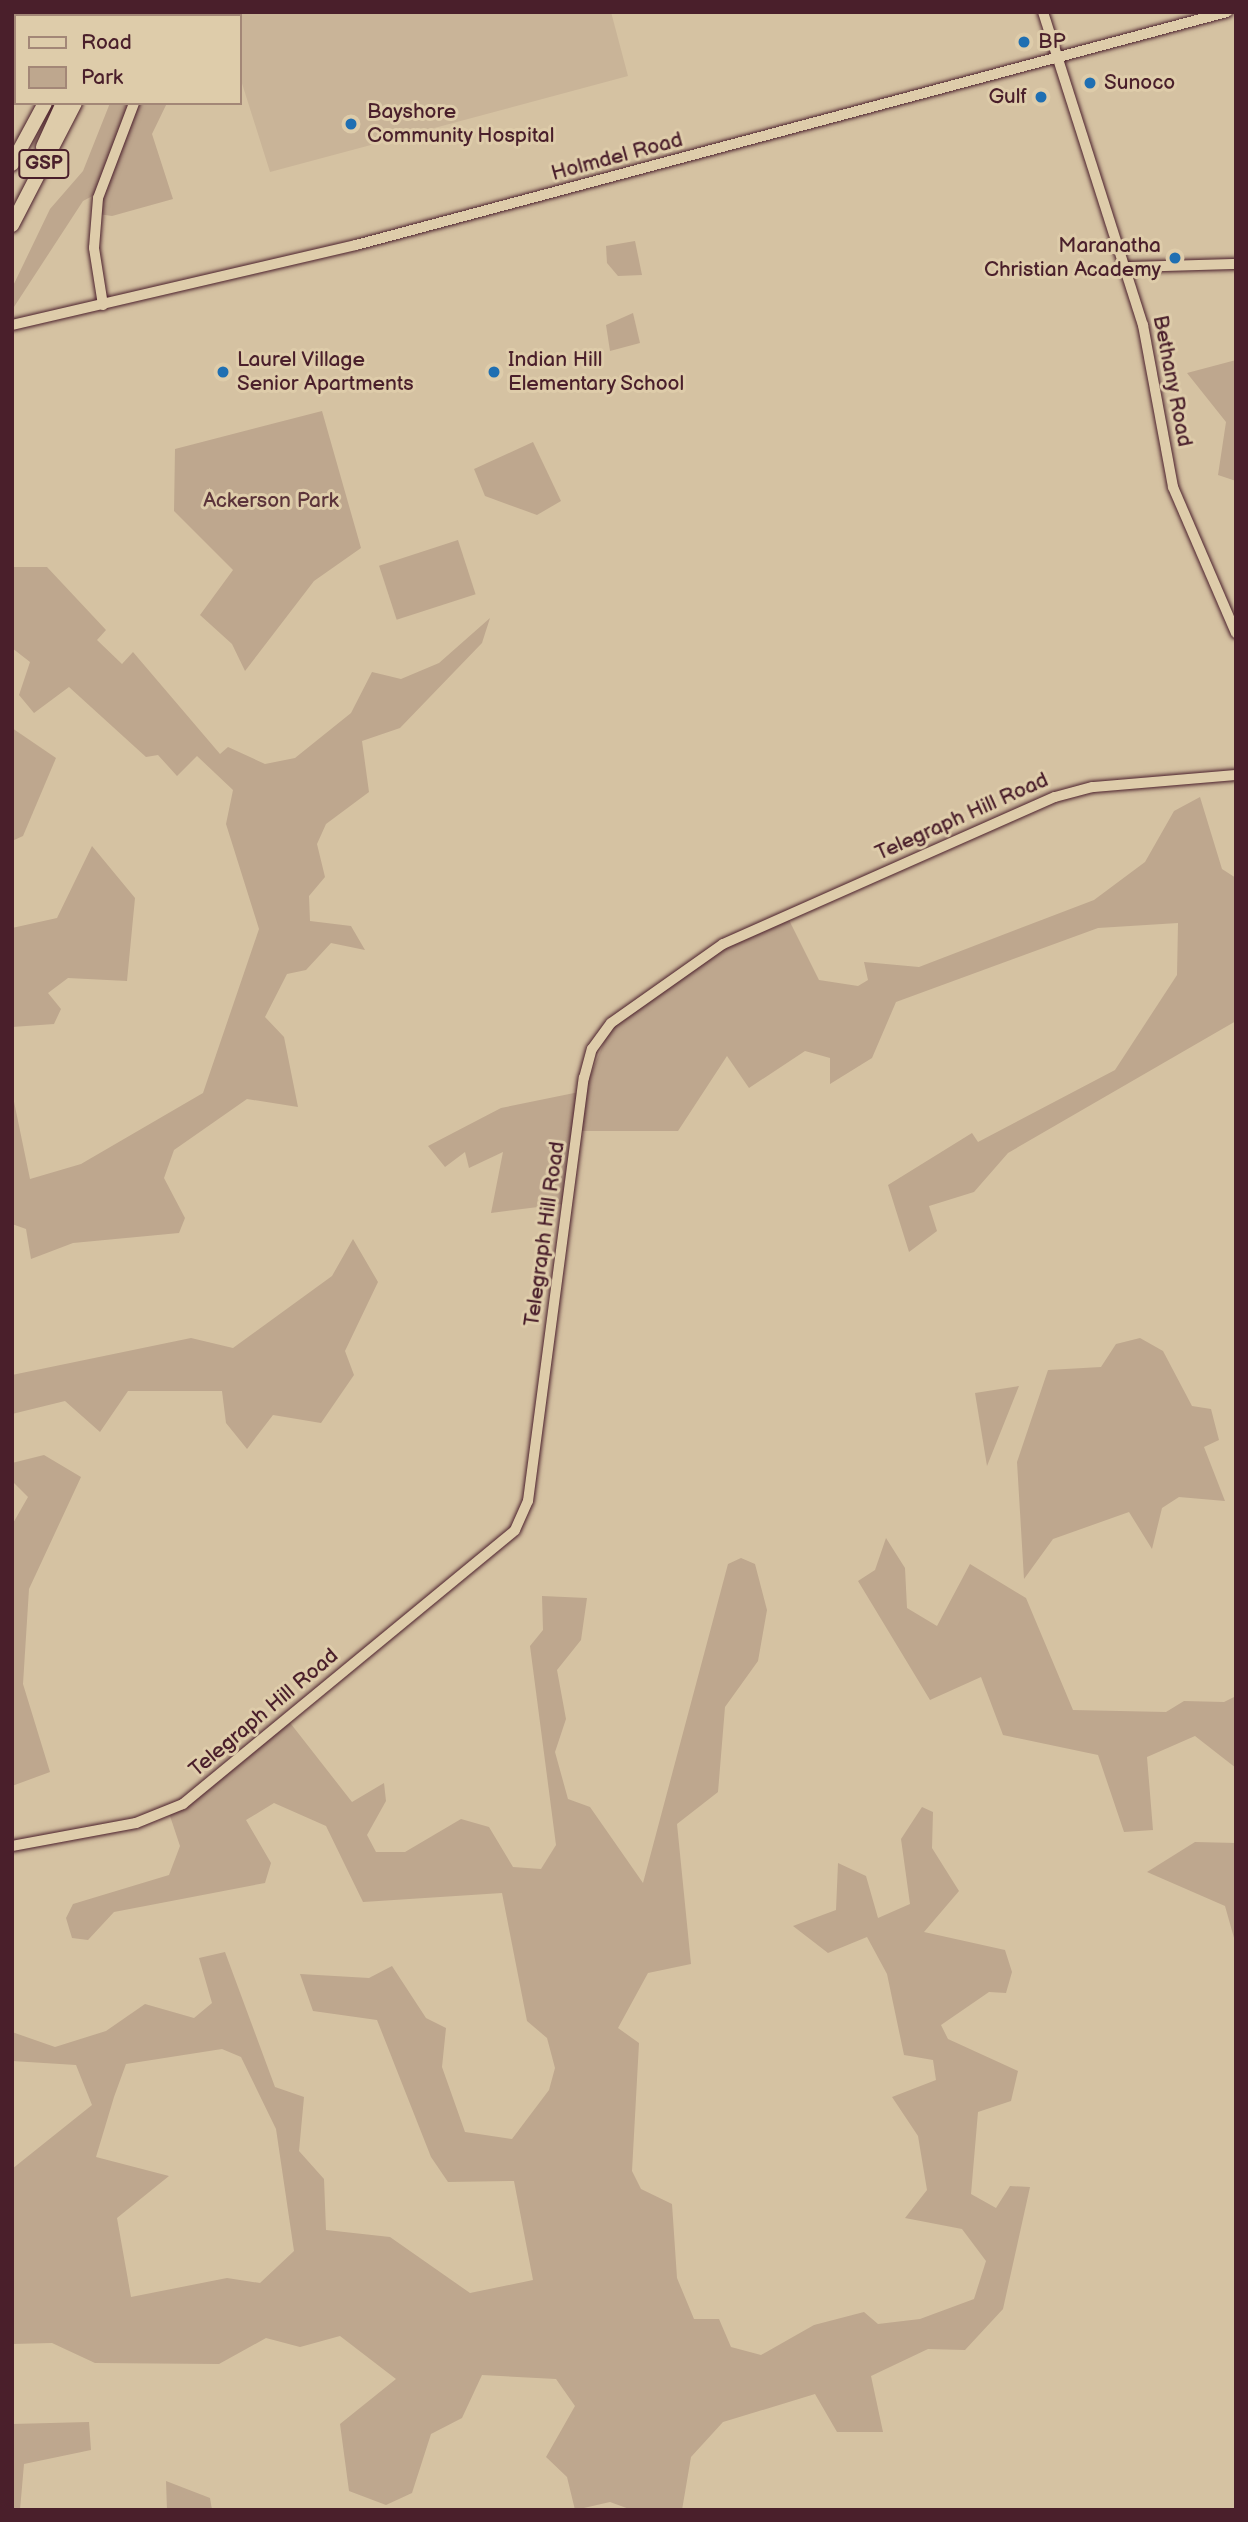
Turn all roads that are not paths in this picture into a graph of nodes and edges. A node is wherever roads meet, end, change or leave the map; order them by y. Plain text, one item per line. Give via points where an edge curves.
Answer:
1 (1043, 12) edge
2 (1227, 12) edge
3 (1058, 62) junction
4 (44, 105) edge
5 (62, 105) edge
6 (74, 105) edge
7 (133, 105) edge
8 (12, 164) edge
9 (12, 219) edge
10 (12, 225) edge
11 (1236, 264) edge
12 (1127, 267) junction
13 (103, 306) junction
14 (12, 325) edge
15 (1236, 633) edge
16 (1236, 775) edge
17 (12, 1846) edge

1 - 3 street, Bethany Road
2 - 3 street, Holmdel Road
3 - 12 street, Bethany Road
3 - 13 street, Holmdel Road
4 - 8 highway, GSP
5 - 9 highway
6 - 10 highway, GSP
7 - 13 street via 98,198 94,248
11 - 12 street
12 - 15 street, Bethany Road via 1146,335 1173,487
13 - 14 street, Holmdel Road
16 - 17 street, Telegraph Hill Road via 1093,787 1055,797 723,944 611,1023 592,1049 584,1078 528,1501 515,1530 183,1804 136,1824

